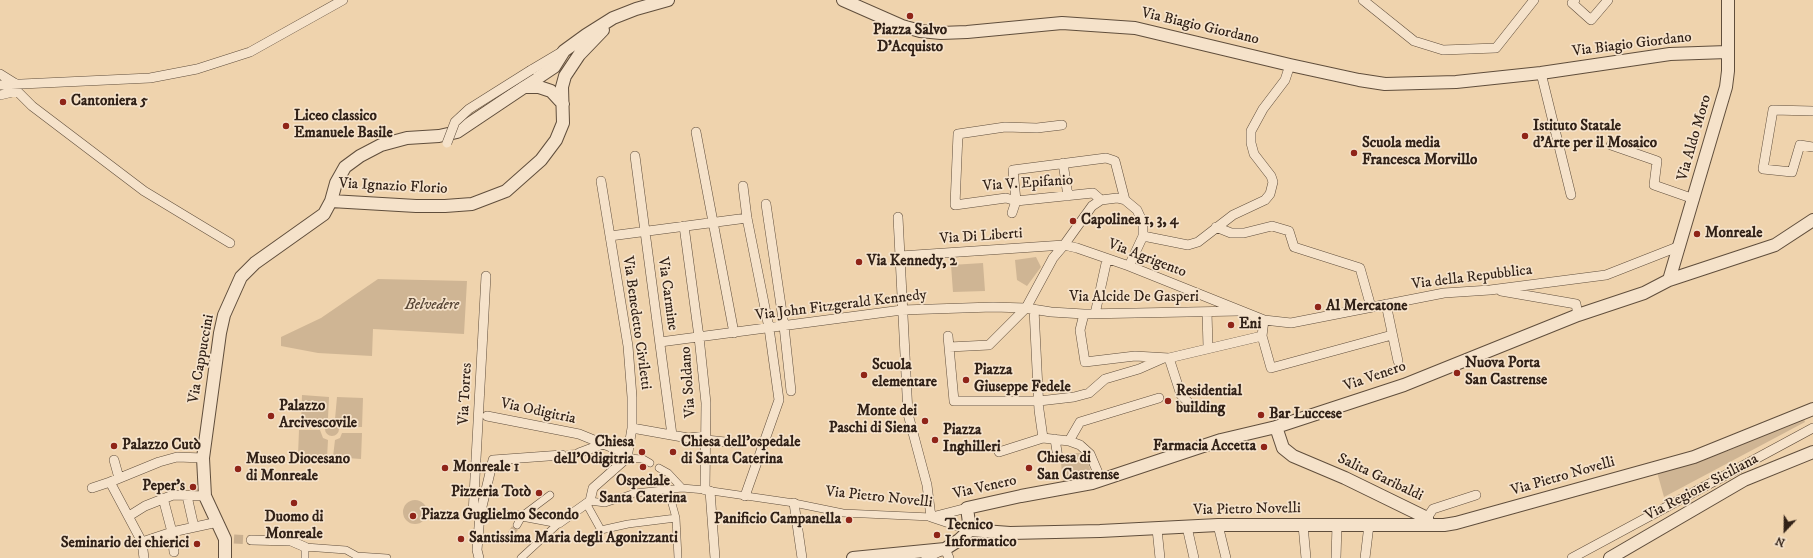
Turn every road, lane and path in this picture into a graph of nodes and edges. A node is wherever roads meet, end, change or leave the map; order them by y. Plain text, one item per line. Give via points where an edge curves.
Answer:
1 (343, 0) edge
2 (668, 0) edge
3 (843, 0) edge
4 (1363, 0) edge
5 (1534, 0) edge
6 (1575, 0) edge
7 (1608, 0) edge
8 (1728, 0) edge
9 (853, 3) edge
10 (613, 18) junction
11 (564, 51) junction
12 (1727, 52) junction
13 (1290, 65) junction
14 (1541, 73) junction
15 (0, 74) edge
16 (0, 85) edge
17 (17, 87) junction
18 (523, 87) junction
19 (0, 95) edge
20 (563, 104) junction
21 (1813, 111) edge
22 (1062, 125) dead end
23 (696, 132) dead end
24 (447, 143) dead end
25 (1612, 146) dead end
26 (1813, 147) edge
27 (635, 156) dead end
28 (1063, 163) junction
29 (601, 181) dead end
30 (743, 186) dead end
31 (1571, 195) dead end
32 (1068, 196) junction
33 (1694, 199) junction
34 (331, 200) junction
35 (1101, 200) junction
36 (1125, 200) junction
37 (1016, 201) junction
38 (766, 204) dead end
39 (1012, 213) dead end
40 (898, 217) dead end
41 (747, 218) junction
42 (1813, 220) edge
43 (712, 222) junction
44 (684, 226) junction
45 (1216, 227) junction
46 (645, 232) junction
47 (610, 236) junction
48 (1143, 236) junction
49 (230, 243) dead end
50 (1064, 245) junction
51 (1680, 246) junction
52 (900, 256) junction
53 (1107, 259) junction
54 (1129, 266) junction
55 (486, 276) dead end
56 (1669, 280) junction
57 (1490, 290) junction
58 (1386, 304) junction
59 (1370, 307) junction
60 (1030, 308) junction
61 (902, 310) junction
62 (1242, 311) junction
63 (1207, 312) junction
64 (1084, 314) junction
65 (1095, 314) junction
66 (1578, 314) junction
67 (1264, 320) junction
68 (784, 326) junction
69 (769, 328) junction
70 (734, 333) junction
71 (1392, 335) junction
72 (699, 336) junction
73 (948, 336) dead end
74 (1262, 336) junction
75 (660, 342) junction
76 (949, 347) junction
77 (1208, 347) junction
78 (1166, 358) junction
79 (1398, 361) dead end
80 (791, 391) dead end
81 (1159, 398) dead end
82 (1039, 401) junction
83 (1188, 402) dead end
84 (1813, 409) edge
85 (486, 416) dead end
86 (1276, 427) junction
87 (632, 428) junction
88 (1813, 428) edge
89 (672, 435) junction
90 (706, 438) junction
91 (1043, 438) junction
92 (1055, 439) junction
93 (1068, 442) junction
94 (735, 443) dead end
95 (603, 444) junction
96 (998, 452) dead end
97 (1813, 452) edge
98 (579, 453) tunnel mouth
99 (562, 455) tunnel mouth
100 (627, 456) junction
101 (203, 458) junction
102 (1058, 458) dead end
103 (114, 460) dead end
104 (650, 463) dead end
105 (659, 468) dead end
106 (119, 478) junction
107 (1101, 480) junction
108 (110, 482) junction
109 (92, 488) dead end
110 (682, 488) junction
111 (668, 489) junction
112 (707, 490) junction
113 (550, 495) dead end
114 (1476, 495) dead end
115 (187, 496) junction
116 (205, 496) junction
117 (745, 496) junction
118 (163, 498) junction
119 (588, 502) junction
120 (794, 503) junction
121 (967, 508) junction
122 (477, 515) junction
123 (129, 516) junction
124 (522, 516) junction
125 (931, 517) junction
126 (676, 518) junction
127 (218, 522) junction
128 (1428, 522) junction
129 (559, 523) junction
130 (517, 525) tunnel mouth
131 (1218, 525) junction
132 (1304, 525) junction
133 (1337, 525) junction
134 (1369, 525) junction
135 (194, 526) junction
136 (1187, 527) junction
137 (1157, 529) junction
138 (970, 530) junction
139 (172, 532) junction
140 (251, 540) tunnel mouth
141 (142, 542) junction
142 (305, 547) junction
143 (174, 552) dead end
144 (947, 553) edge
145 (357, 557) edge
146 (144, 558) edge
147 (225, 558) edge
148 (305, 558) edge
149 (387, 558) edge
150 (479, 558) edge
151 (521, 558) edge
152 (678, 558) edge
153 (715, 558) edge
154 (802, 558) edge
155 (854, 558) edge
156 (926, 558) edge
157 (1160, 558) edge
158 (1194, 558) edge
159 (1226, 558) edge
160 (1306, 558) edge
161 (1336, 558) edge
162 (1365, 558) edge
163 (1572, 558) edge
164 (1610, 558) edge

1 - 17 street via 250,52 197,69 150,78
2 - 10 street, Via Ignazio Florio
3 - 9 street, Via Biagio Giordano
4 - 5 street via 1414,41 1443,50 1496,48
6 - 7 street via 1572,3 1590,20
8 - 12 street, Via Aldo Moro
9 - 13 street, Via Biagio Giordano via 902,26 920,31 941,33 1062,23 1095,24 1135,28
10 - 11 street, Via Ignazio Florio
10 - 20 street, Via Ignazio Florio via 579,55 565,76 562,88
11 - 18 street, Via Ignazio Florio via 554,67
11 - 24 street, bridge via 469,109 455,122
12 - 14 street, Via Biagio Giordano via 1670,54
12 - 33 street, Via Aldo Moro via 1726,87
13 - 14 street, Via Biagio Giordano via 1391,84 1456,82
13 - 45 street via 1285,80 1263,109 1251,131 1254,154 1271,176 1270,194 1265,200 1233,215
14 - 31 street
15 - 17 street
16 - 17 street
17 - 19 street
17 - 49 street via 32,106 144,191
18 - 20 street via 539,87 551,91
18 - 34 street, Via Ignazio Florio via 457,132 407,138 381,145 360,156 346,167 336,183
20 - 34 street, Via Ignazio Florio via 563,123 556,140 541,160 506,191 472,204 445,206
21 - 26 street via 1773,110 1763,169 1792,172 1800,145
22 - 37 street, Via V. Epifanio via 1037,128 1005,127 958,134 955,205 1006,198
23 - 43 street
25 - 33 street via 1657,160 1654,185
27 - 46 street, Via Carmine
28 - 32 street
28 - 36 street via 1106,158 1115,161
28 - 37 street via 1013,170
29 - 47 street, Via Benedetto Civiletti
30 - 41 street
32 - 35 street, Via V. Epifanio via 1093,193
32 - 37 street, Via V. Epifanio
33 - 51 street, Via Aldo Moro
34 - 101 street, Via Cappuccini via 324,214 251,267 241,277 232,294 220,334
35 - 36 street
35 - 50 street via 1092,206
36 - 48 street via 1137,210 1143,223
37 - 39 street
38 - 68 street
40 - 52 street
41 - 43 street
41 - 69 street
42 - 56 street, Via Venero via 1775,245
43 - 44 street
43 - 70 street
44 - 46 street
44 - 72 street, Via Soldano
45 - 48 street via 1198,242 1188,245
45 - 59 street via 1231,233 1244,233 1272,226 1288,231 1294,247 1360,268
46 - 47 street
46 - 75 street, Via Carmine
47 - 87 street, Via Benedetto Civiletti via 628,346
48 - 54 street
50 - 52 street, Via Di Liberti
50 - 53 street, Via Agrigento
50 - 60 street via 1053,258
51 - 56 street, Via Aldo Moro
51 - 57 street, Via della Repubblica via 1606,275
52 - 61 street
53 - 54 street, Via Agrigento
53 - 65 street
54 - 62 street, Via Agrigento
55 - 122 street, Via Torres
56 - 66 street, Via Venero via 1644,293
57 - 58 street, Via della Repubblica via 1444,293
57 - 66 street via 1576,304
58 - 59 street, Via della Repubblica
58 - 71 street
59 - 67 street, Via della Repubblica via 1291,323
60 - 61 street, Via John Fitzgerald Kennedy via 993,306
60 - 64 street, Via Alcide De Gasperi
60 - 76 street via 989,345
60 - 82 street
61 - 68 street, Via John Fitzgerald Kennedy
61 - 125 street via 908,414 926,485
62 - 63 street, Via Alcide De Gasperi
62 - 67 street, Via Agrigento
63 - 65 street, Via Alcide De Gasperi
63 - 77 street
64 - 65 street, Via Alcide De Gasperi
64 - 78 street via 1080,330 1085,362 1134,356
66 - 86 street, Via Venero via 1404,385
67 - 74 street
68 - 69 street, Via John Fitzgerald Kennedy
68 - 80 street
69 - 70 street, Via John Fitzgerald Kennedy
69 - 117 street via 779,400
70 - 72 street, Via John Fitzgerald Kennedy
71 - 74 street via 1271,368
71 - 79 street
72 - 75 street, Via John Fitzgerald Kennedy
72 - 90 street, Via Soldano via 706,403
73 - 76 street
74 - 77 street
75 - 89 street, Via Carmine
76 - 82 street via 954,401
77 - 78 street
78 - 82 street via 1105,379 1088,393
78 - 83 street via 1181,395
81 - 93 street via 1080,422
82 - 91 street
84 - 128 street, Via Pietro Novelli via 1694,457 1456,523
85 - 95 street, Via Odigitria via 579,434
86 - 107 street, Via Venero via 1221,440
86 - 128 street, Salita Garibaldi via 1283,448 1292,456 1345,478
87 - 89 street
87 - 100 street, Via Benedetto Civiletti
88 - 163 street
89 - 90 street
90 - 94 street
90 - 112 street, Via Soldano
91 - 92 street
91 - 96 street
92 - 93 street
92 - 102 street
93 - 107 street via 1080,445 1090,454
95 - 98 street
95 - 100 street, Via Odigitria
97 - 164 street, Via Regione Siciliana via 1744,480
99 - 122 street via 494,460
100 - 104 street
100 - 119 street via 593,488
101 - 106 street via 177,457
101 - 116 street, Via Cappuccini
103 - 106 street
105 - 110 street via 668,473
106 - 108 street
107 - 121 street, Via Venero
108 - 109 street
108 - 123 street
110 - 111 street, Via Pietro Novelli
110 - 112 street, Via Pietro Novelli
111 - 119 street, Via Pietro Novelli via 635,493 605,503
111 - 126 street
112 - 117 street, Via Pietro Novelli
112 - 153 street, Via Soldano
113 - 124 street
114 - 128 street via 1433,509
115 - 116 street
115 - 118 street via 173,495
115 - 135 street
116 - 127 street
117 - 120 street, Via Pietro Novelli
118 - 123 street
118 - 139 street
119 - 126 street via 602,530
119 - 129 street
120 - 125 street, Via Pietro Novelli via 843,513
120 - 154 street
121 - 125 street, Via Venero
121 - 138 street
122 - 124 street
122 - 150 street
123 - 141 street
124 - 129 street
124 - 130 street
125 - 138 street, Via Pietro Novelli
126 - 152 street
127 - 135 street
127 - 147 street via 230,539
128 - 134 street, Via Pietro Novelli
129 - 151 street
131 - 132 street, Via Pietro Novelli
131 - 136 street, Via Pietro Novelli
131 - 159 street
132 - 133 street, Via Pietro Novelli
132 - 160 street
133 - 134 street, Via Pietro Novelli
133 - 161 street
134 - 162 street
135 - 139 street
136 - 137 street, Via Pietro Novelli
136 - 158 street
137 - 138 street, Via Pietro Novelli via 1010,533
137 - 157 street
138 - 144 street
139 - 141 street
139 - 143 street
140 - 142 street via 291,541
141 - 146 street
142 - 145 street via 346,550
142 - 148 street
144 - 155 street
144 - 156 street
145 - 149 street

